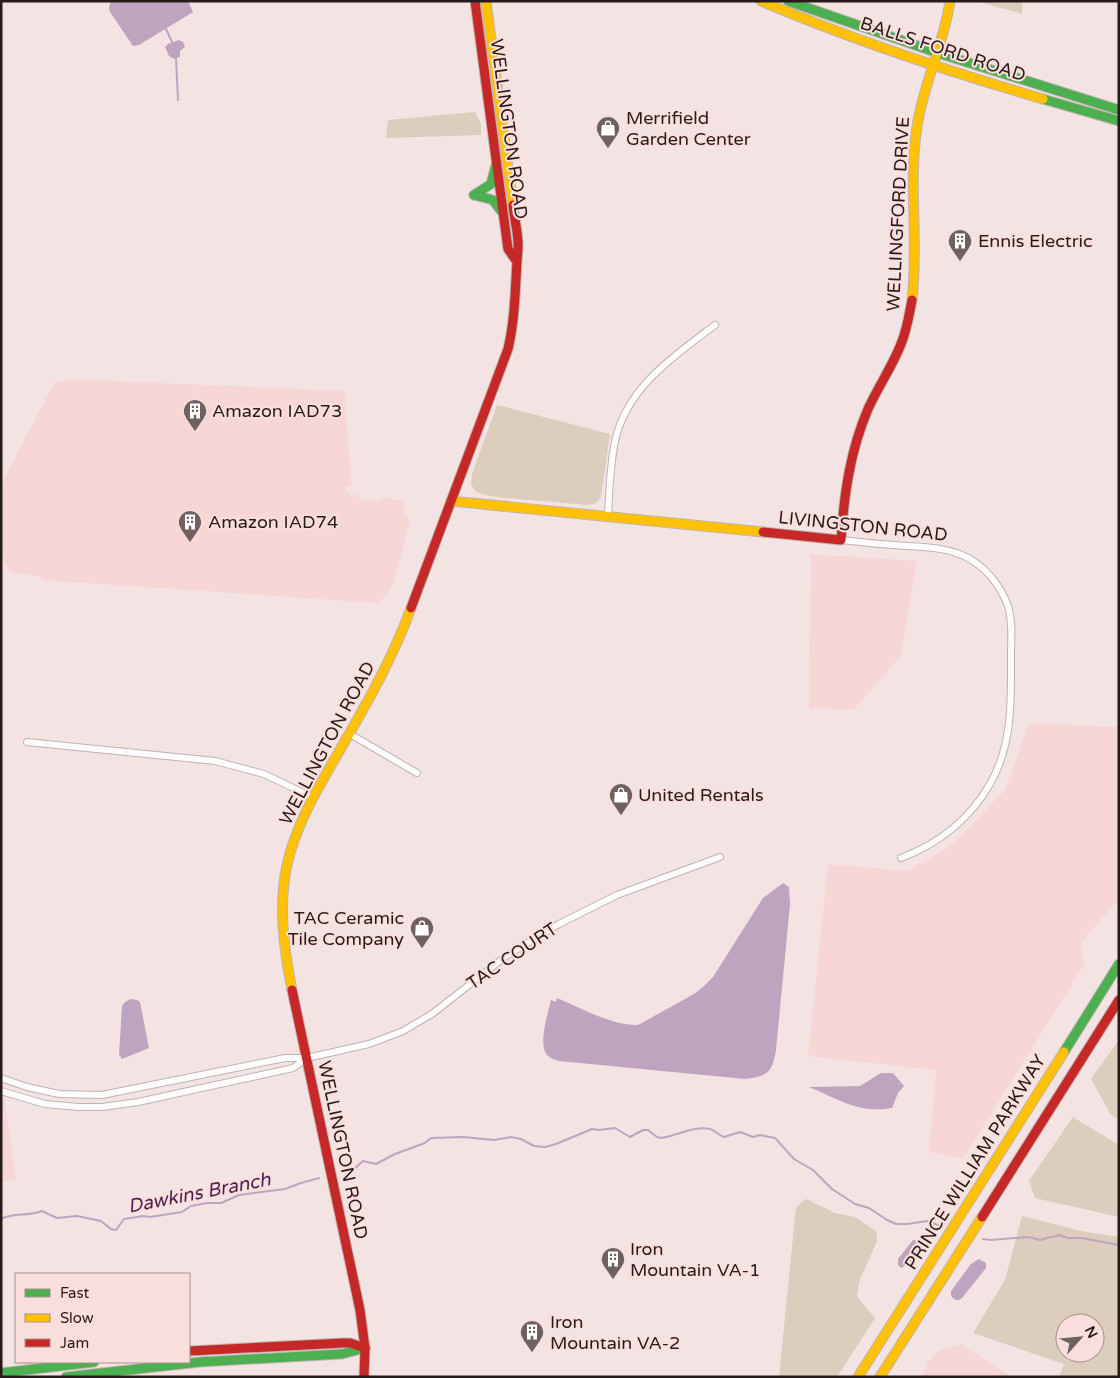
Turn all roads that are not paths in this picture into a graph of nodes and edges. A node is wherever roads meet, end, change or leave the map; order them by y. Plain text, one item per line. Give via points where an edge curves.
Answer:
1 (475, 1) edge
2 (486, 1) edge
3 (761, 1) edge
4 (788, 1) edge
5 (950, 1) edge
6 (938, 53) junction
7 (934, 65) junction
8 (1119, 110) edge
9 (1119, 121) edge
10 (497, 160) junction
11 (504, 218) junction
12 (515, 259) junction
13 (715, 325) dead end
14 (451, 502) junction
15 (608, 517) junction
16 (841, 540) junction
17 (350, 734) junction
18 (28, 742) dead end
19 (417, 773) dead end
20 (314, 798) junction
21 (720, 857) dead end
22 (901, 858) dead end
23 (1119, 964) edge
24 (1119, 1000) edge
25 (307, 1058) junction
26 (1, 1078) edge
27 (1, 1091) edge
28 (364, 1348) junction
29 (190, 1351) edge
30 (190, 1361) edge
31 (86, 1363) edge
32 (166, 1363) edge
33 (136, 1365) edge
34 (1, 1373) edge
35 (66, 1377) edge
36 (364, 1377) edge
37 (858, 1377) edge
38 (880, 1377) edge

1 - 10 main road, WELLINGTON ROAD
2 - 12 main road, WELLINGTON ROAD via 518,247
3 - 7 main road, BALLS FORD ROAD via 822,27
4 - 6 main road, BALLS FORD ROAD
5 - 6 main road, WELLINGFORD DRIVE
6 - 7 main road, WELLINGFORD DRIVE
6 - 8 main road, BALLS FORD ROAD
7 - 9 main road, BALLS FORD ROAD
7 - 16 main road, WELLINGFORD DRIVE via 920,111 915,145 913,286 909,319 892,368 856,441 846,482
10 - 11 main road, WELLINGTON ROAD
10 - 11 main road via 490,184 474,195 494,200
11 - 12 main road, WELLINGTON ROAD via 508,249
12 - 14 main road, WELLINGTON ROAD via 515,306 509,345
13 - 15 street via 662,366 627,410 614,447
14 - 15 main road, LIVINGSTON ROAD
14 - 17 main road, WELLINGTON ROAD via 403,630
15 - 16 main road, LIVINGSTON ROAD
16 - 22 street, LIVINGSTON ROAD via 933,548 968,558 994,581 1010,616 1010,722 996,772 980,798 951,830 931,845
17 - 19 street
17 - 20 main road, WELLINGTON ROAD
18 - 20 street via 215,760 264,774
20 - 25 main road, WELLINGTON ROAD via 290,853 282,908 287,964
21 - 25 street, TAC COURT via 616,895 559,924 506,956 432,1014 403,1031 369,1044
23 - 37 main road, PRINCE WILLIAM PARKWAY
24 - 38 main road, PRINCE WILLIAM PARKWAY
25 - 26 street via 285,1058 102,1095 60,1094
25 - 27 street via 293,1068 102,1107 44,1104
25 - 28 main road, WELLINGTON ROAD via 360,1310
28 - 29 main road via 343,1342
28 - 30 main road via 342,1354
28 - 36 main road, WELLINGTON ROAD
31 - 34 main road
32 - 33 main road
33 - 35 main road

